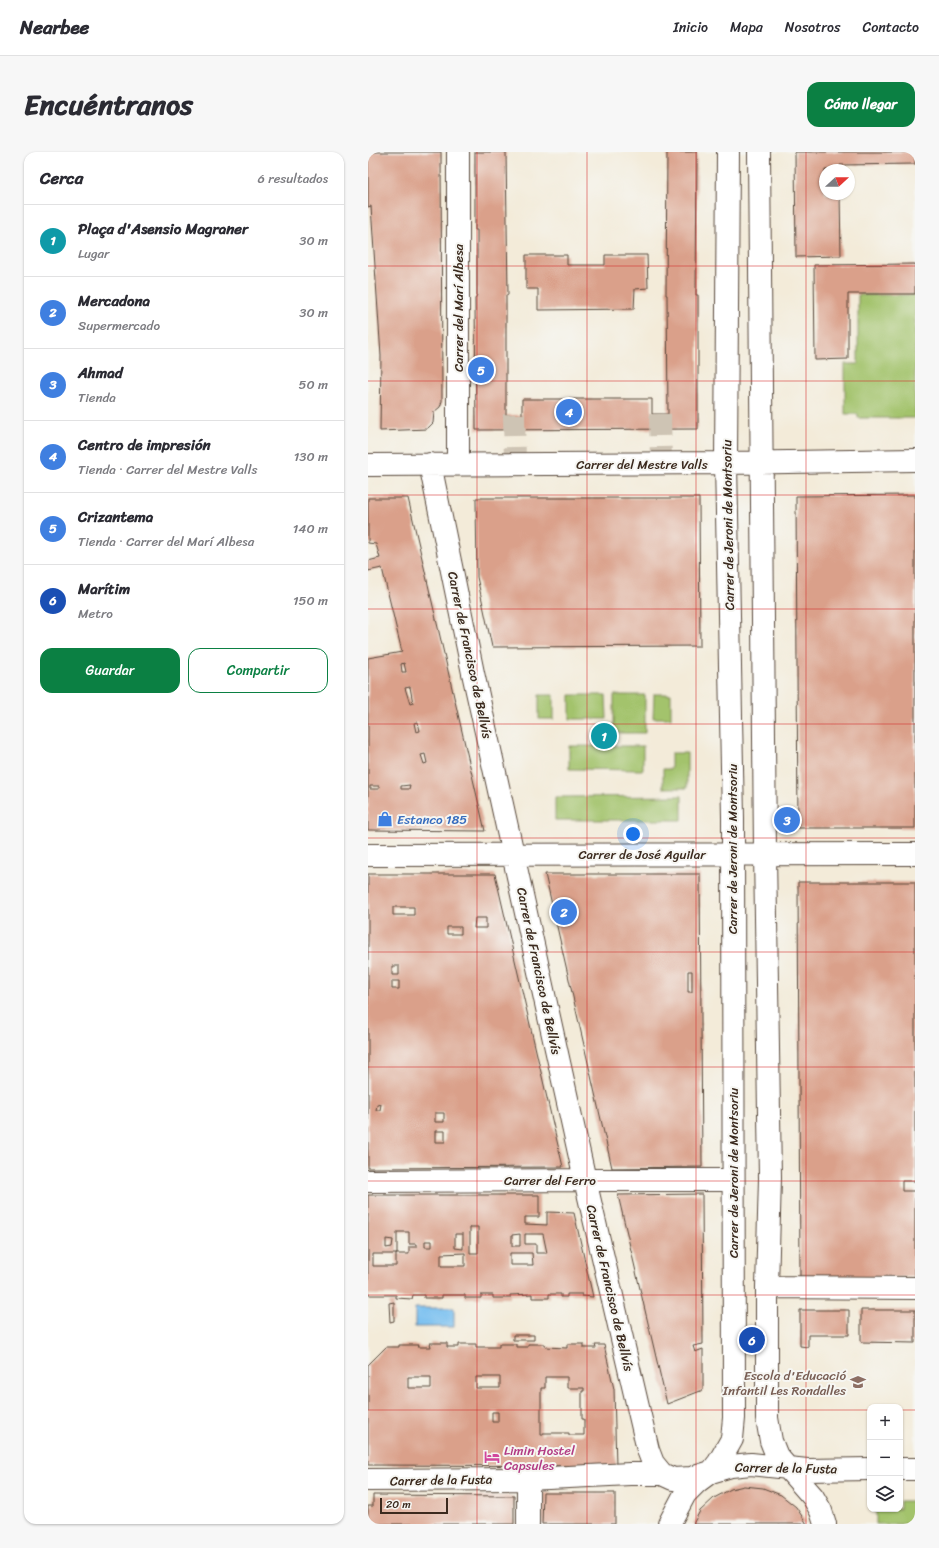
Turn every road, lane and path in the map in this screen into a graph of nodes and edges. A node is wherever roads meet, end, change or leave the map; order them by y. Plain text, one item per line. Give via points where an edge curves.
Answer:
1 (458, 152) edge
2 (728, 152) edge
3 (759, 152) edge
4 (915, 460) edge
5 (761, 462) junction
6 (726, 463) junction
7 (430, 464) junction
8 (458, 464) junction
9 (368, 465) edge
10 (765, 853) junction
11 (514, 854) junction
12 (733, 854) junction
13 (915, 854) edge
14 (368, 855) edge
15 (585, 1180) junction
16 (733, 1180) junction
17 (368, 1182) edge
18 (767, 1287) junction
19 (915, 1288) edge
20 (787, 1469) junction
21 (867, 1469) edge
22 (903, 1469) edge
23 (915, 1469) edge
24 (712, 1471) junction
25 (662, 1474) junction
26 (528, 1479) junction
27 (368, 1480) edge
28 (528, 1524) edge
29 (669, 1524) edge
30 (825, 1524) edge

1 - 8 street, Carrer del Marí Albesa
2 - 6 street, Carrer de Jeroni de Montsoriu
3 - 5 street
4 - 5 street, Carrer del Mestre Valls
5 - 6 street, Carrer del Mestre Valls
5 - 10 street
6 - 8 street, Carrer del Mestre Valls
6 - 12 street, Carrer de Jeroni de Montsoriu
7 - 8 street, Carrer del Mestre Valls
7 - 9 street, Carrer del Mestre Valls
7 - 11 street, Carrer de Francisco de Bellvís
10 - 12 street, Carrer de José Aguilar
10 - 13 street, Carrer de José Aguilar
10 - 18 street via 770,1178
11 - 12 street, Carrer de José Aguilar
11 - 14 street, Carrer de José Aguilar
11 - 15 street, Carrer de Francisco de Bellvís
12 - 16 street, Carrer de Jeroni de Montsoriu
15 - 16 street, Carrer del Ferro
15 - 17 street, Carrer del Ferro
15 - 25 street, Carrer de Francisco de Bellvís via 648,1450 653,1463
16 - 24 street, Carrer de Jeroni de Montsoriu via 734,1418 732,1439
18 - 19 street
18 - 20 street via 767,1418 776,1456
20 - 21 street, Carrer de la Fusta
20 - 24 street, Carrer de la Fusta via 751,1464
20 - 30 street via 813,1497
22 - 23 street
24 - 25 street, Carrer de la Fusta via 691,1478 673,1479
24 - 29 street, Carrer de Jeroni de Montsoriu via 685,1494
25 - 26 street, Carrer de la Fusta
26 - 27 street, Carrer de la Fusta
26 - 28 street

